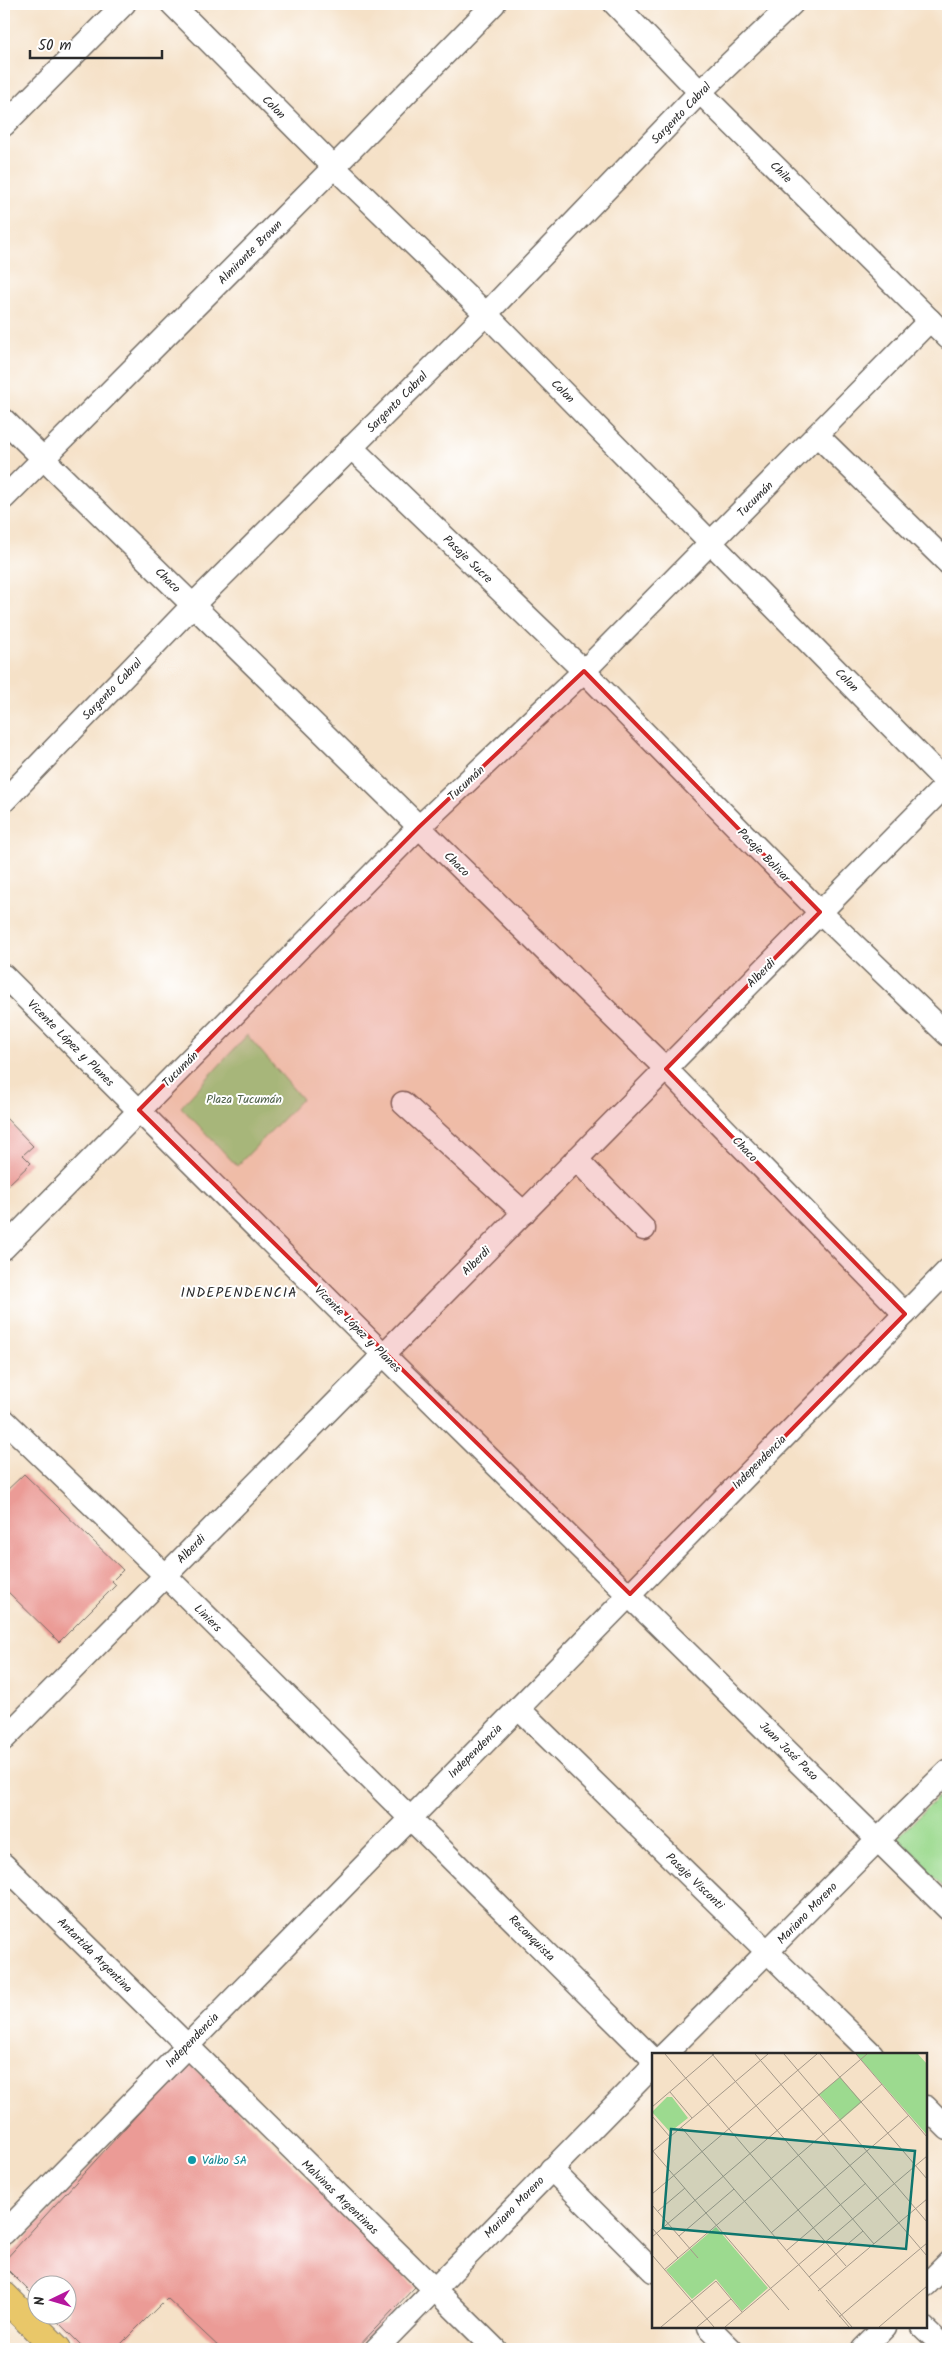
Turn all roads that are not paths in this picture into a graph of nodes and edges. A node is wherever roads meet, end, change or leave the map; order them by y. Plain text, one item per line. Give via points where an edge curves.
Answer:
1 (124, 4) edge
2 (172, 4) edge
3 (494, 4) edge
4 (615, 4) edge
5 (792, 4) edge
6 (700, 92) junction
7 (4, 125) edge
8 (334, 167) junction
9 (486, 314) junction
10 (930, 320) junction
11 (948, 338) edge
12 (4, 420) edge
13 (817, 435) junction
14 (351, 447) junction
15 (43, 459) junction
16 (4, 498) edge
17 (712, 542) junction
18 (948, 563) edge
19 (194, 605) junction
20 (584, 671) junction
21 (948, 783) edge
22 (4, 801) edge
23 (419, 827) junction
24 (820, 912) junction
25 (4, 976) edge
26 (948, 1035) edge
27 (666, 1069) junction
28 (403, 1103) dead end
29 (139, 1110) junction
30 (576, 1159) junction
31 (524, 1212) junction
32 (644, 1229) dead end
33 (4, 1248) edge
34 (948, 1270) edge
35 (905, 1314) junction
36 (383, 1354) junction
37 (4, 1420) edge
38 (165, 1575) junction
39 (630, 1594) junction
40 (518, 1708) junction
41 (4, 1739) edge
42 (948, 1771) edge
43 (410, 1818) junction
44 (878, 1839) junction
45 (4, 1865) edge
46 (948, 1909) edge
47 (768, 1953) junction
48 (186, 2046) junction
49 (666, 2053) edge
50 (871, 2053) edge
51 (652, 2058) edge
52 (652, 2067) edge
53 (927, 2108) edge
54 (948, 2129) edge
55 (551, 2169) junction
56 (4, 2233) edge
57 (948, 2263) edge
58 (652, 2270) edge
59 (927, 2284) edge
60 (434, 2290) junction
61 (4, 2296) edge
62 (710, 2328) edge
63 (884, 2328) edge
64 (924, 2328) edge
65 (57, 2349) edge
66 (376, 2349) edge
67 (495, 2349) edge
68 (732, 2349) edge
69 (862, 2349) edge
70 (946, 2349) edge

1 - 7 street
2 - 8 street, Colon
3 - 8 street, Almirante Brown
4 - 6 street, Chile
5 - 6 street, Sargento Cabral
6 - 9 street, Sargento Cabral
6 - 10 street, Chile
8 - 9 street, Colon
8 - 15 street, Almirante Brown
9 - 14 street, Sargento Cabral
9 - 17 street, Colon
10 - 11 street, Chile
10 - 13 street, Tucumán
12 - 15 street, Chaco
13 - 17 street, Tucumán
13 - 18 street
14 - 19 street, Sargento Cabral
14 - 20 street, Pasaje Sucre
15 - 16 street, Almirante Brown
15 - 19 street, Chaco
17 - 20 street, Tucumán
17 - 21 street, Colon
19 - 22 street, Sargento Cabral
19 - 23 street, Chaco
20 - 23 street, Tucumán
20 - 24 street, Pasaje Bolivar
21 - 24 street, Alberdi
23 - 27 street, Chaco
23 - 29 street, Tucumán
24 - 26 street, Pasaje Bolivar
24 - 27 street, Alberdi
25 - 29 street, Vicente López y Planes
27 - 30 street, Alberdi
27 - 35 street, Chaco
28 - 31 street
29 - 33 street, Tucumán
29 - 36 street, Vicente López y Planes
30 - 31 street, Alberdi
30 - 32 street
31 - 36 street, Alberdi
34 - 35 street, Independencia
35 - 39 street, Independencia
36 - 38 street, Alberdi
36 - 39 street, Vicente López y Planes
37 - 38 street, Liniers
38 - 41 street, Alberdi
38 - 43 street, Liniers
39 - 40 street, Independencia
39 - 44 street, Juan José Paso
40 - 43 street, Independencia
40 - 47 street, Pasaje Visconti
42 - 44 street, Mariano Moreno
43 - 48 street, Independencia
43 - 51 street, Reconquista
44 - 46 street, Juan José Paso
44 - 47 street, Mariano Moreno
45 - 48 street, Antartida Argentina
47 - 49 street, Mariano Moreno
47 - 50 street, Pasaje Visconti
48 - 56 street, Independencia
48 - 60 street, Malvinas Argentinas
52 - 55 street, Mariano Moreno
53 - 54 street
55 - 58 street
55 - 60 street, Mariano Moreno
57 - 59 street
60 - 66 street, Mariano Moreno
60 - 67 street, Malvinas Argentinas
61 - 65 main road
62 - 68 street
63 - 69 street
64 - 70 street

